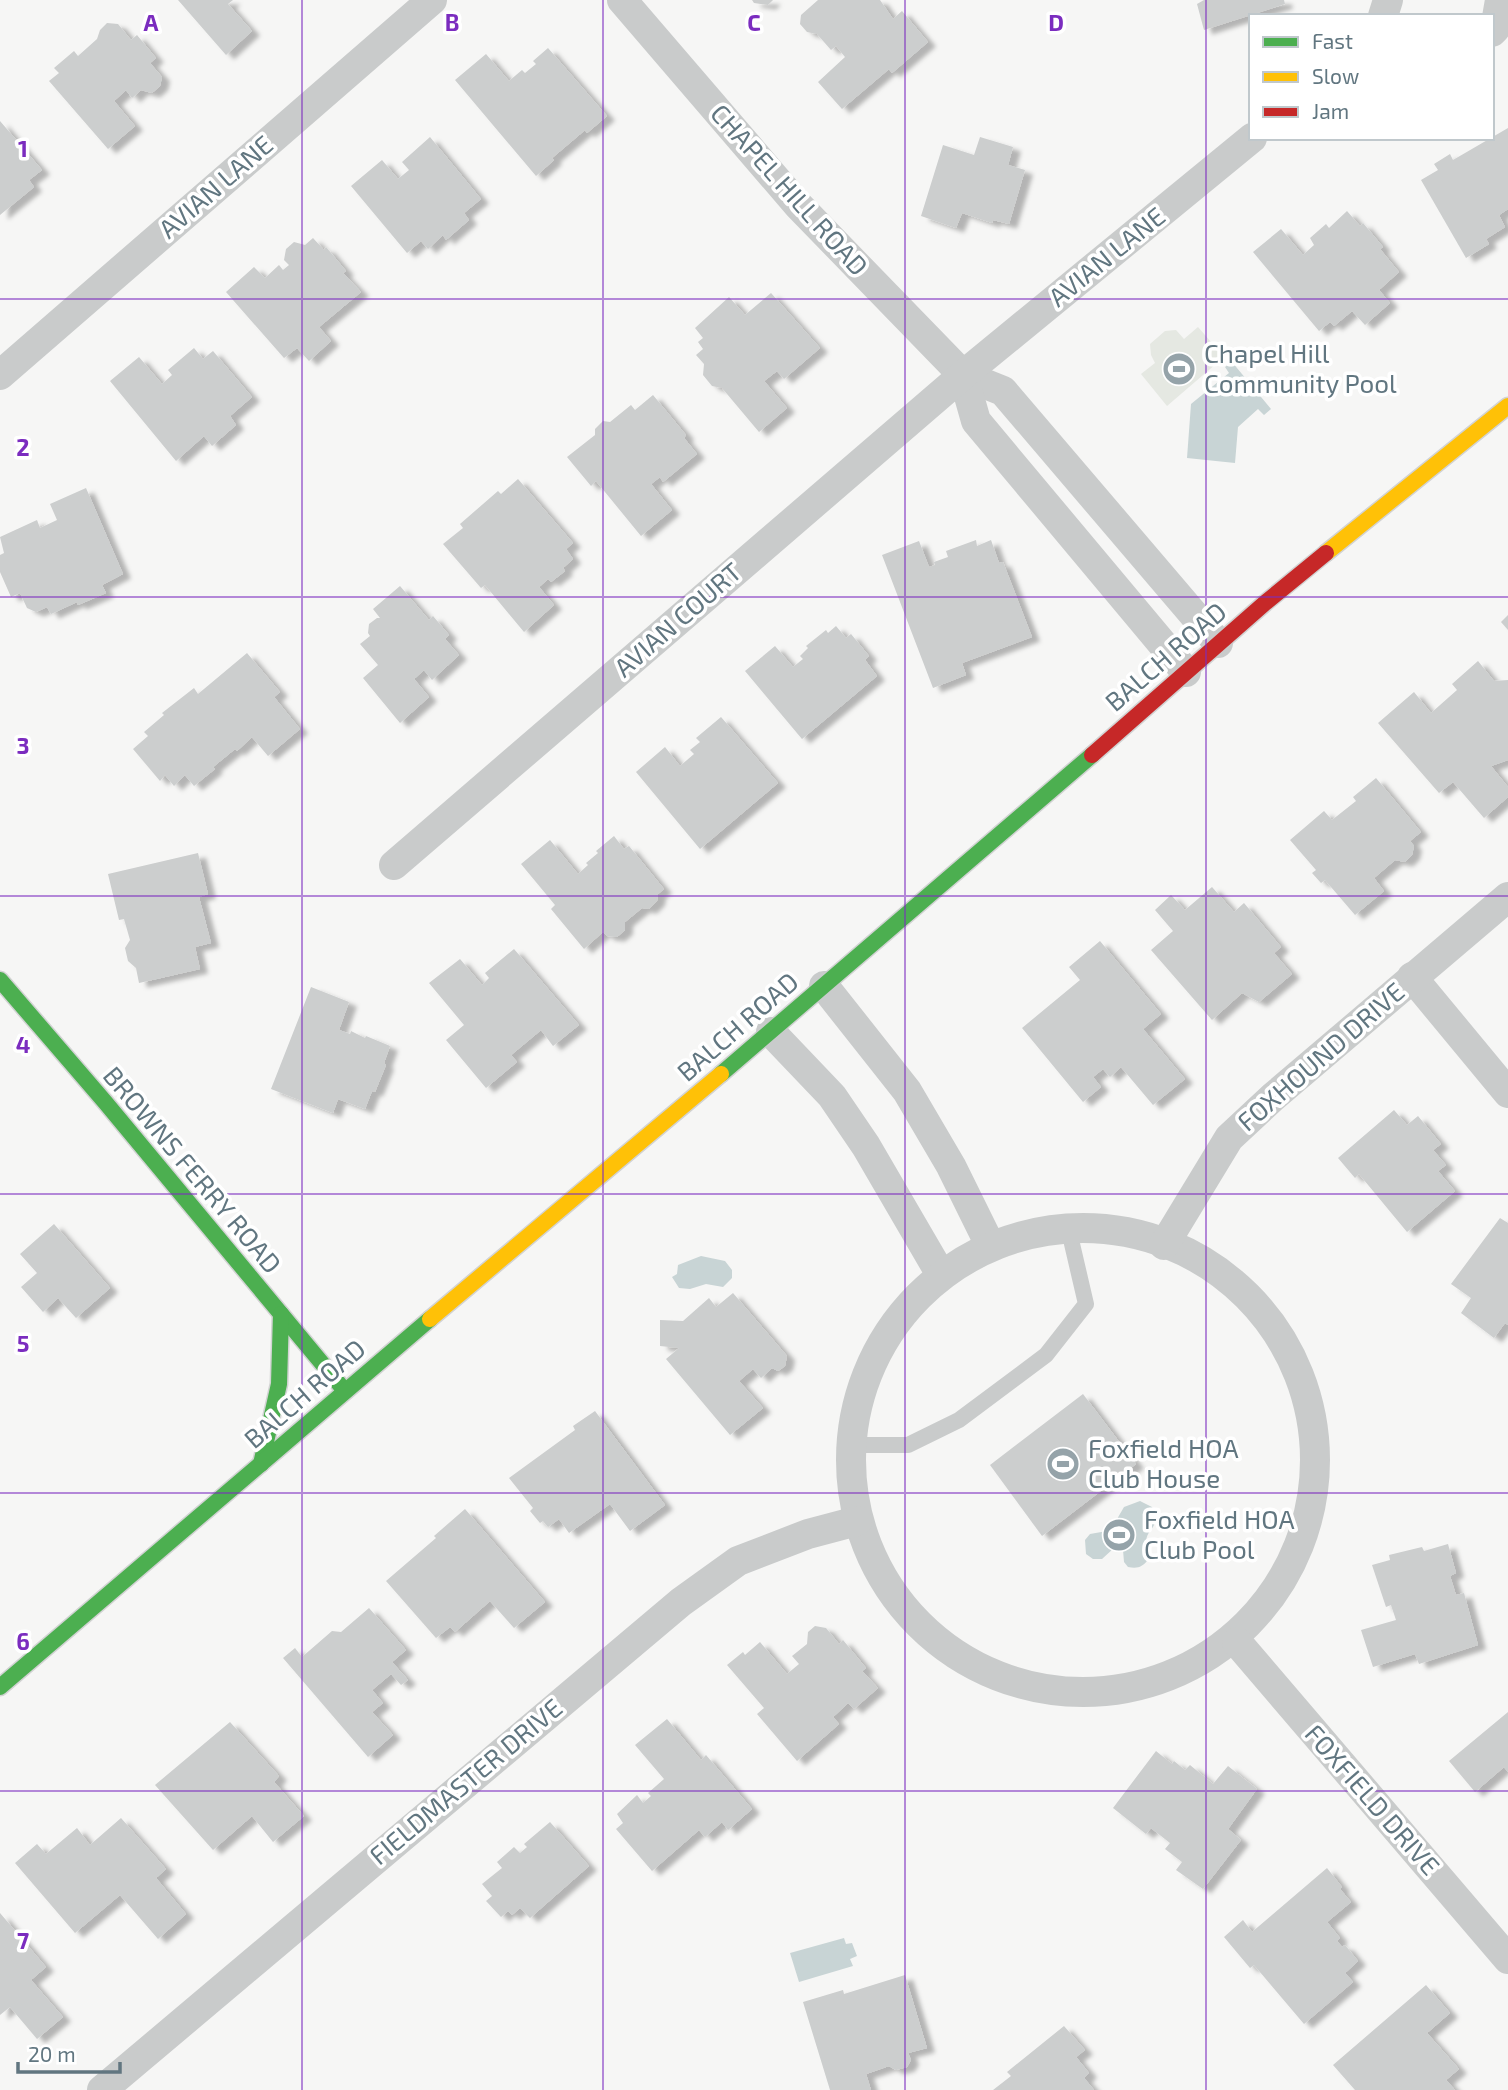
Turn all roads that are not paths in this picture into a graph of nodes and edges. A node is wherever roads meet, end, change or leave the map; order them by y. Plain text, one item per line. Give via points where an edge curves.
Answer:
1 (432, 0) edge
2 (622, 0) edge
3 (1500, 0) edge
4 (1494, 30) edge
5 (1250, 140) edge
6 (0, 375) edge
7 (963, 375) junction
8 (1508, 406) edge
9 (1219, 643) junction
10 (1186, 672) junction
11 (394, 865) dead end
12 (1508, 897) edge
13 (1412, 977) junction
14 (0, 981) edge
15 (824, 986) junction
16 (771, 1032) junction
17 (1508, 1093) edge
18 (1069, 1230) junction
19 (989, 1243) junction
20 (1164, 1245) junction
21 (940, 1273) junction
22 (281, 1314) junction
23 (345, 1391) junction
24 (851, 1445) junction
25 (261, 1464) junction
26 (856, 1521) junction
27 (1237, 1642) junction
28 (0, 1687) edge
29 (1508, 1959) edge
30 (102, 2090) edge

1 - 6 street, AVIAN LANE
2 - 7 street, CHAPEL HILL ROAD via 798,205
3 - 4 street
5 - 7 street, AVIAN LANE
7 - 9 street, CHAPEL HILL ROAD via 1003,391
7 - 10 street, CHAPEL HILL ROAD via 976,421
7 - 11 street, AVIAN COURT
8 - 9 street, BALCH ROAD
9 - 10 street, BALCH ROAD
10 - 15 street, BALCH ROAD
12 - 13 street, FOXHOUND DRIVE
13 - 17 street
13 - 20 street, FOXHOUND DRIVE via 1229,1138
14 - 22 street, BROWNS FERRY ROAD
15 - 16 street, BALCH ROAD
15 - 19 street via 907,1091
16 - 21 street via 832,1096
16 - 23 street, BALCH ROAD
18 - 19 street
18 - 20 street via 1089,1229
18 - 24 lane via 1086,1304 1046,1355 959,1420 908,1445
19 - 21 street
20 - 27 street via 1201,1262 1257,1308 1285,1346 1309,1405 1317,1464 1306,1537 1267,1611
21 - 24 street via 890,1328 868,1367 855,1403
22 - 23 street, BROWNS FERRY ROAD
22 - 25 street via 279,1384
23 - 25 street, BALCH ROAD
24 - 26 street via 848,1481
25 - 28 street, BALCH ROAD
26 - 27 street via 870,1557 907,1607 951,1646 993,1669 1039,1684 1115,1690 1158,1679
26 - 30 street, FIELDMASTER DRIVE via 738,1561 681,1602
27 - 29 street, FOXFIELD DRIVE

